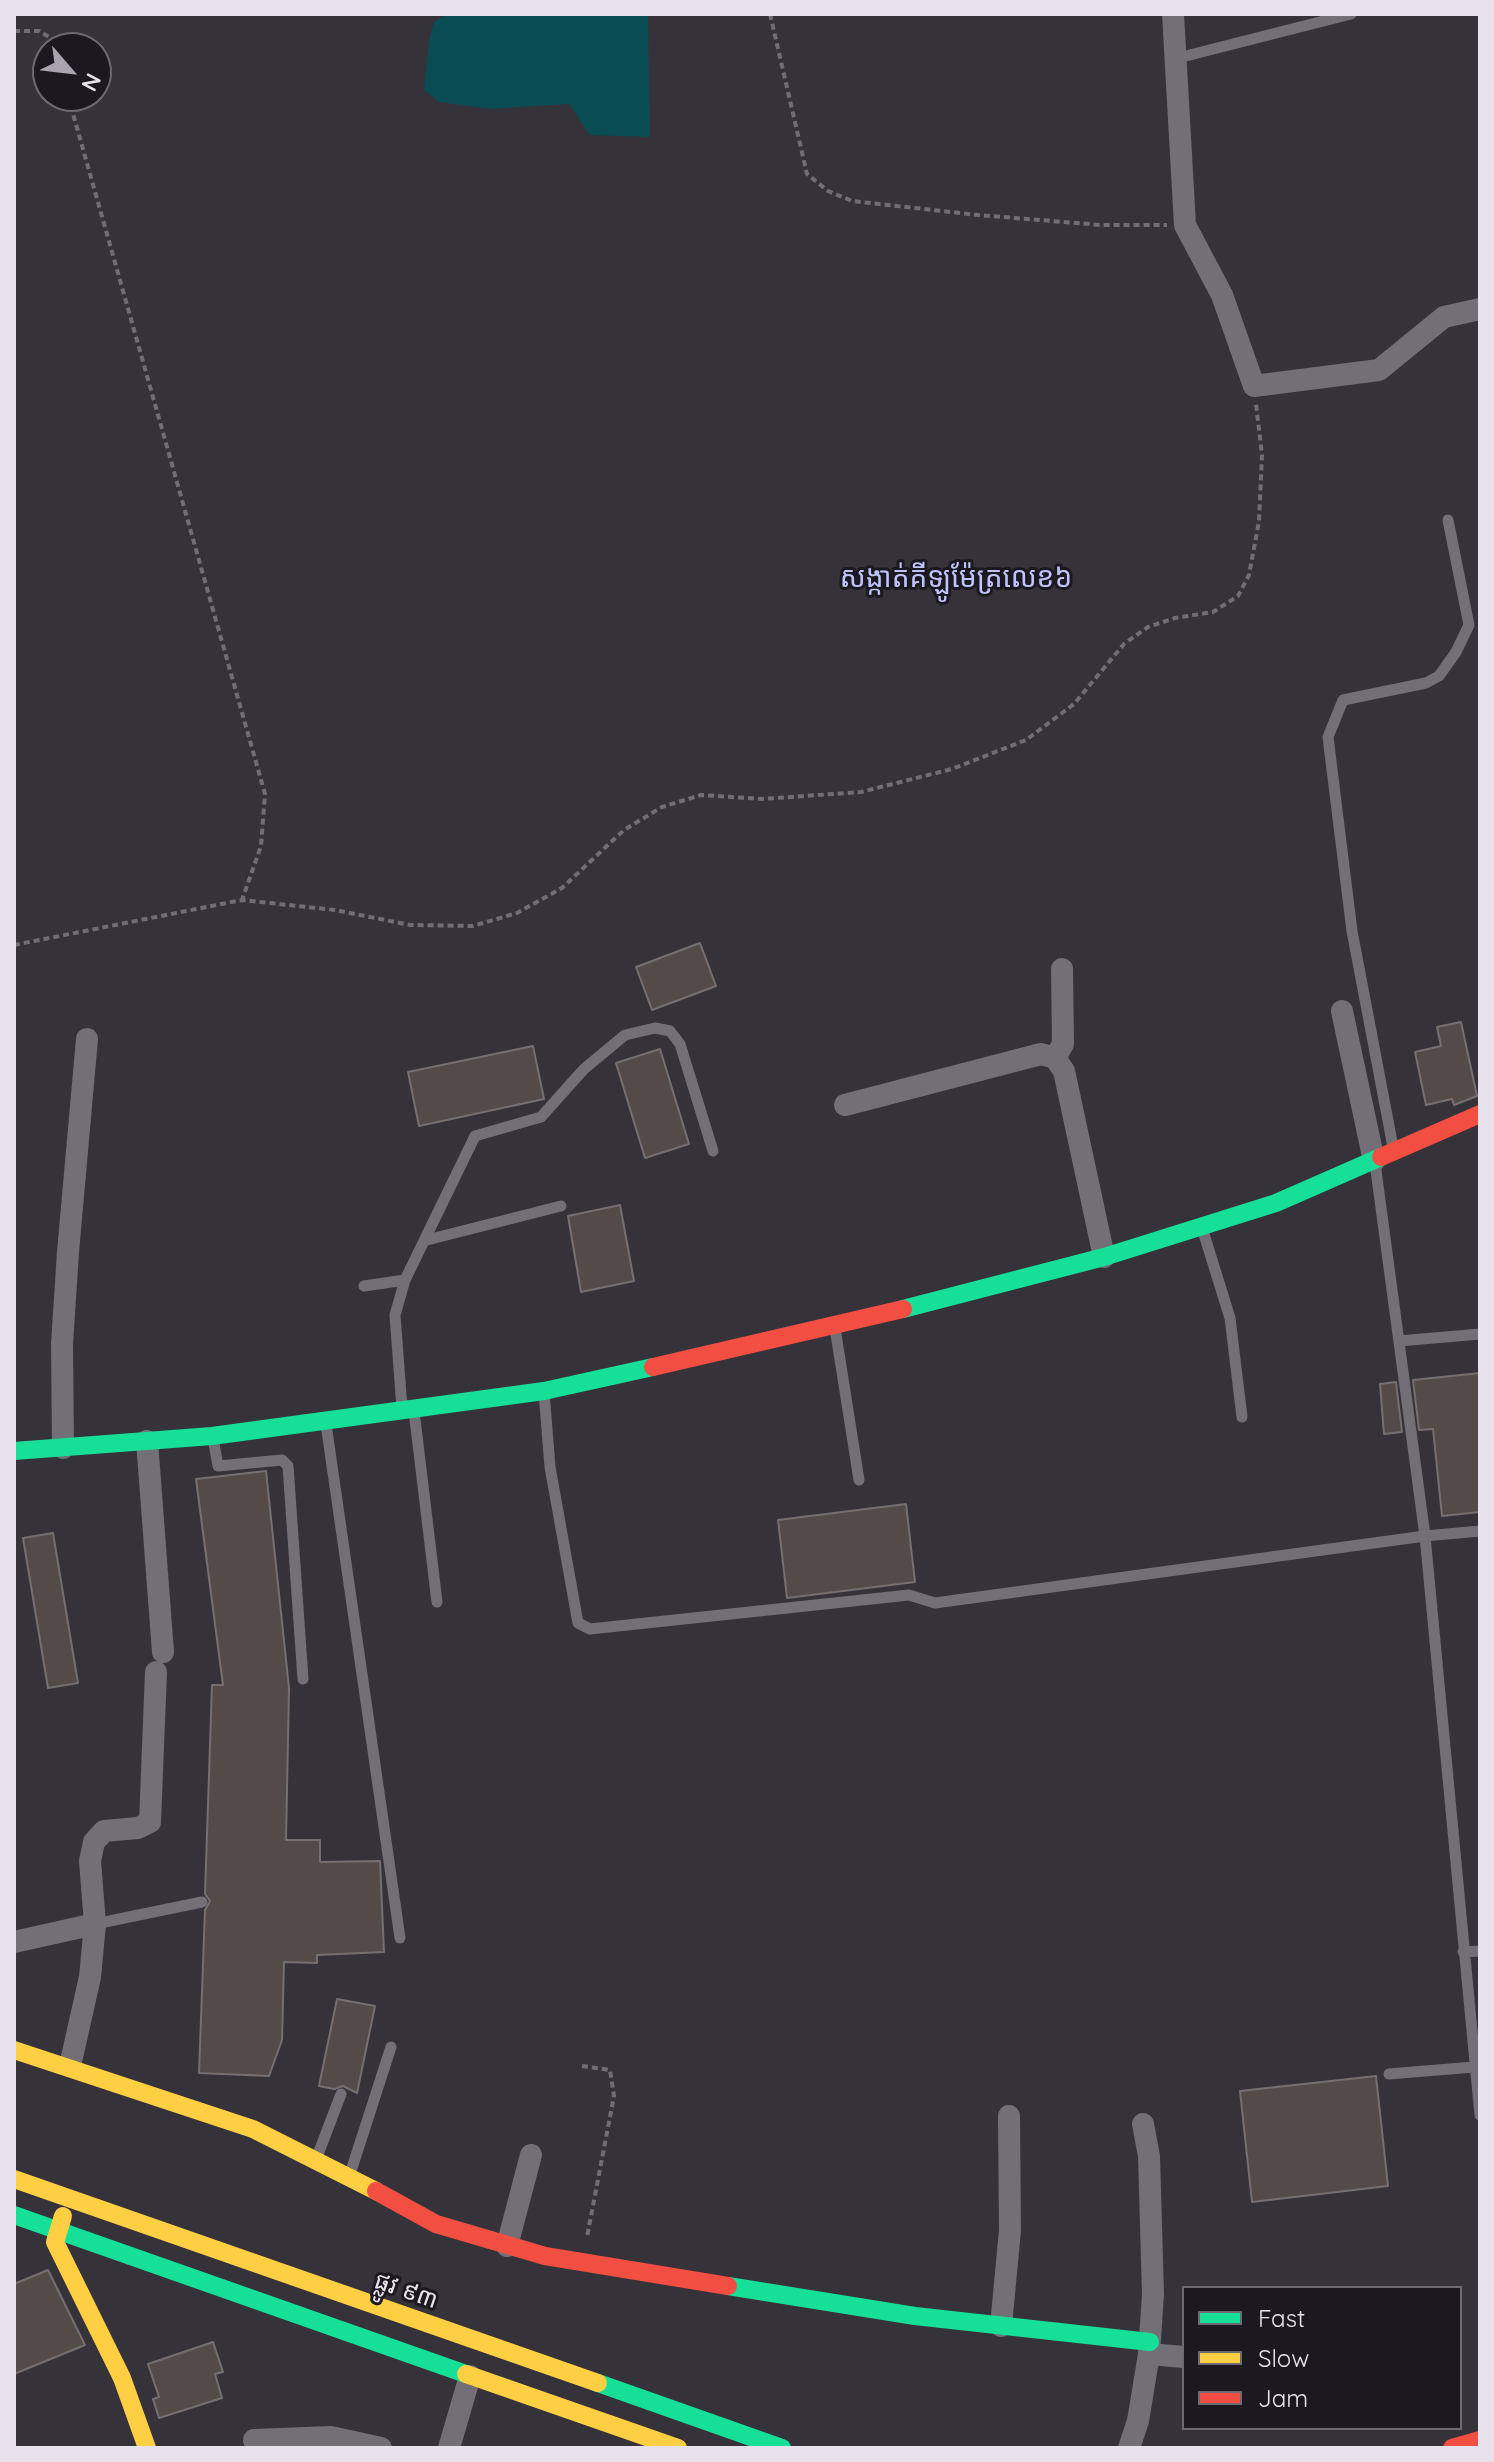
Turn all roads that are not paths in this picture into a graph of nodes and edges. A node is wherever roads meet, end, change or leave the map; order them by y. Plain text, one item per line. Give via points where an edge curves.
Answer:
1 (1173, 14) edge
2 (1351, 14) edge
3 (1174, 59) junction
4 (1480, 309) edge
5 (1448, 520) dead end
6 (1062, 969) dead end
7 (1342, 1011) dead end
8 (87, 1039) dead end
9 (1055, 1058) junction
10 (845, 1105) dead end
11 (1480, 1114) edge
12 (713, 1151) dead end
13 (1384, 1156) junction
14 (561, 1206) dead end
15 (1201, 1226) junction
16 (427, 1240) junction
17 (1104, 1257) junction
18 (405, 1280) junction
19 (364, 1286) dead end
20 (835, 1327) junction
21 (1480, 1334) edge
22 (1399, 1341) junction
23 (544, 1391) junction
24 (408, 1407) junction
25 (1242, 1417) dead end
26 (325, 1420) junction
27 (212, 1436) junction
28 (147, 1441) junction
29 (63, 1448) junction
30 (14, 1451) edge
31 (859, 1480) dead end
32 (1480, 1531) edge
33 (1425, 1536) junction
34 (437, 1602) dead end
35 (303, 1679) dead end
36 (202, 1902) dead end
37 (95, 1924) junction
38 (400, 1938) dead end
39 (14, 1942) edge
40 (1480, 1951) edge
41 (1463, 1952) junction
42 (391, 2047) dead end
43 (14, 2050) edge
44 (70, 2066) junction
45 (1474, 2067) junction
46 (1389, 2074) dead end
47 (341, 2094) dead end
48 (1480, 2115) edge
49 (1009, 2116) dead end
50 (1143, 2124) dead end
51 (531, 2155) dead end
52 (316, 2160) junction
53 (350, 2176) junction
54 (14, 2179) edge
55 (68, 2199) junction
56 (14, 2215) edge
57 (58, 2230) junction
58 (507, 2246) junction
59 (1001, 2326) junction
60 (1150, 2348) junction
61 (1182, 2356) edge
62 (470, 2376) junction
63 (254, 2440) dead end
64 (1480, 2440) edge
65 (147, 2448) edge
66 (381, 2448) edge
67 (449, 2448) edge
68 (678, 2448) edge
69 (782, 2448) edge
70 (1129, 2448) edge
71 (1452, 2448) edge

1 - 3 street
2 - 3 lane
3 - 4 street via 1185,225 1222,295 1254,386 1379,370 1444,317
5 - 13 lane via 1469,625 1456,652 1439,676 1426,683 1343,700 1328,737
6 - 9 street via 1063,1044
7 - 13 street
8 - 29 street via 62,1344
9 - 10 street via 1041,1054
9 - 17 street via 1064,1071
11 - 13 main road
12 - 16 lane via 680,1044 670,1031 655,1028 625,1035 584,1069 541,1117 475,1136
13 - 15 main road via 1276,1203
13 - 22 lane
14 - 16 lane
15 - 17 main road
15 - 25 lane via 1230,1318
16 - 18 lane
17 - 20 main road
18 - 19 lane
18 - 24 lane via 395,1315
20 - 23 main road
20 - 31 lane
21 - 22 lane
22 - 33 lane
23 - 24 main road
23 - 33 lane via 550,1467 578,1623 590,1629 909,1595 935,1603
24 - 26 main road
24 - 34 lane
26 - 27 main road
26 - 38 lane
27 - 28 main road
27 - 35 lane via 218,1466 282,1460 288,1466
28 - 29 main road
28 - 37 street via 160,1662 150,1822 104,1831 94,1842 90,1861
29 - 30 main road
32 - 33 lane
33 - 41 lane
36 - 37 lane
37 - 39 street
37 - 44 street via 90,1977
40 - 41 lane
41 - 45 lane
42 - 53 lane
43 - 44 main road
44 - 52 main road via 253,2129
45 - 46 lane
45 - 48 lane
47 - 52 lane
49 - 59 street via 1010,2230
50 - 60 street via 1149,2156
51 - 58 street
52 - 53 main road
53 - 58 main road via 436,2224
54 - 55 main road, ផ្លូវ ៩៣
55 - 57 main road
55 - 69 main road, ផ្លូវ ៩៣
56 - 57 main road
57 - 62 main road
57 - 65 main road via 55,2242 122,2378
58 - 59 main road
59 - 60 main road
60 - 61 street
60 - 70 street
62 - 67 street
62 - 68 main road
63 - 66 street via 331,2437
64 - 71 main road

